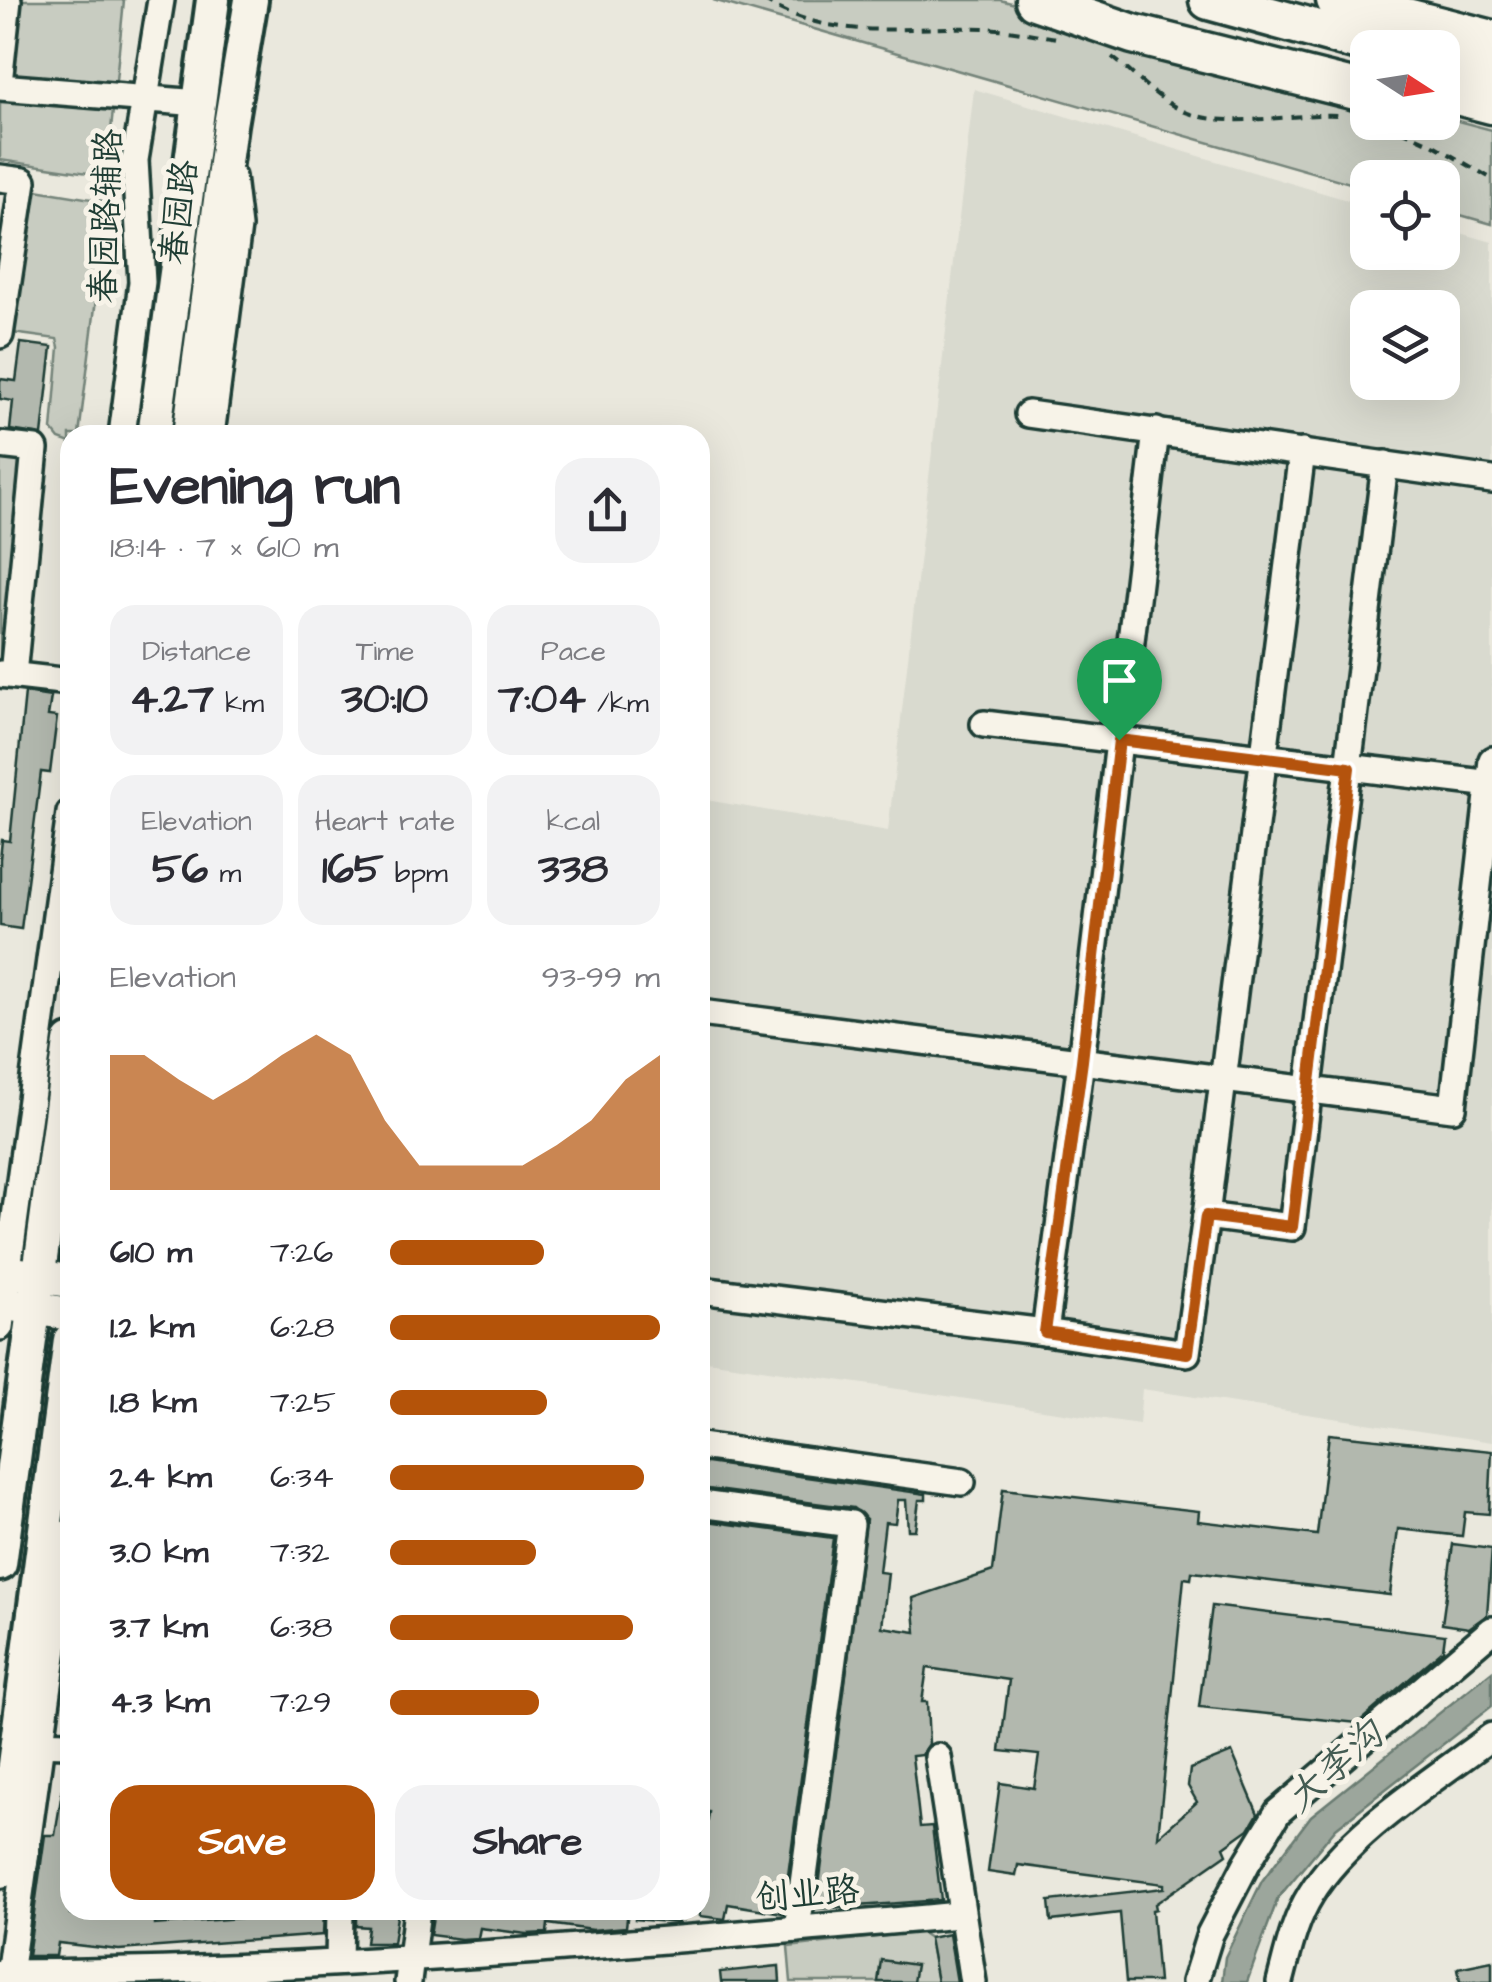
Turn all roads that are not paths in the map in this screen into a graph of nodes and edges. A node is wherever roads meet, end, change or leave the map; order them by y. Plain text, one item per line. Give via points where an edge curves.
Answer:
1 (8, 0) edge
2 (161, 0) edge
3 (213, 0) edge
4 (1035, 0) edge
5 (1088, 0) edge
6 (1209, 0) edge
7 (1336, 0) edge
8 (1430, 0) edge
9 (252, 3) edge
10 (1492, 16) edge
11 (1350, 39) edge
12 (1492, 40) edge
13 (1350, 67) edge
14 (1460, 68) edge
15 (0, 74) edge
16 (1492, 76) edge
17 (0, 87) edge
18 (1460, 96) edge
19 (145, 98) junction
20 (1350, 102) edge
21 (199, 104) junction
22 (1492, 104) edge
23 (1460, 116) edge
24 (1492, 124) edge
25 (228, 142) junction
26 (0, 178) edge
27 (0, 335) edge
28 (1028, 414) dead end
29 (123, 425) edge
30 (155, 425) edge
31 (191, 425) edge
32 (212, 425) edge
33 (1156, 431) junction
34 (0, 445) edge
35 (1302, 452) junction
36 (1385, 464) junction
37 (1492, 480) edge
38 (6, 675) edge
39 (60, 681) edge
40 (984, 724) dead end
41 (1119, 740) junction
42 (1263, 757) junction
43 (1349, 768) junction
44 (1491, 776) edge
45 (60, 1012) edge
46 (710, 1013) edge
47 (58, 1052) edge
48 (1082, 1061) junction
49 (1222, 1080) junction
50 (1307, 1090) junction
51 (1206, 1216) junction
52 (710, 1291) edge
53 (19, 1293) edge
54 (60, 1310) edge
55 (1045, 1332) junction
56 (710, 1447) edge
57 (962, 1482) dead end
58 (60, 1497) edge
59 (710, 1505) edge
60 (0, 1564) edge
61 (60, 1589) edge
62 (53, 1629) edge
63 (1492, 1630) edge
64 (1492, 1736) edge
65 (28, 1743) junction
66 (60, 1744) edge
67 (938, 1757) dead end
68 (0, 1872) edge
69 (960, 1915) junction
70 (340, 1920) edge
71 (416, 1920) edge
72 (798, 1929) junction
73 (339, 1962) junction
74 (409, 1970) edge
75 (6, 1976) edge
76 (973, 1982) edge
77 (1194, 1982) edge
78 (1280, 1982) edge

1 - 15 street
2 - 19 street, 春园路辅路
3 - 21 main road, 春园路
4 - 20 highway via 1123,46
5 - 13 highway
6 - 11 highway
7 - 12 highway
8 - 10 highway
9 - 25 main road, 春园路
14 - 16 highway
17 - 19 street
18 - 22 highway
19 - 21 street
19 - 29 street, 春园路辅路 via 135,160 142,282
21 - 30 main road, 春园路
23 - 24 highway
25 - 31 main road, 春园路
25 - 32 street via 238,227
26 - 27 street via 23,181
28 - 33 street
33 - 35 street
33 - 41 street
34 - 38 street via 36,448
35 - 36 street
35 - 42 street
36 - 37 street
36 - 43 street
38 - 39 street
40 - 41 street
41 - 42 street
41 - 48 street
42 - 43 street
42 - 49 street
43 - 44 street
43 - 50 street
44 - 50 street via 1453,1108
45 - 47 street
46 - 48 street
47 - 53 main road
48 - 49 street
48 - 55 street
49 - 50 street
49 - 51 street
50 - 51 street via 1292,1227
51 - 55 street via 1187,1353
52 - 55 street
53 - 54 main road
53 - 60 main road
56 - 57 street
58 - 62 main road
59 - 72 street via 850,1524
61 - 62 street
62 - 65 main road
63 - 77 street via 1278,1812 1210,1934
64 - 78 street via 1358,1840 1312,1893
65 - 66 street
65 - 68 main road
65 - 75 street
67 - 69 street
69 - 72 street, 创业路
69 - 76 street
70 - 73 street
71 - 74 street
72 - 74 street, 创业路
73 - 74 street, 创业路
73 - 75 street, 创业路

